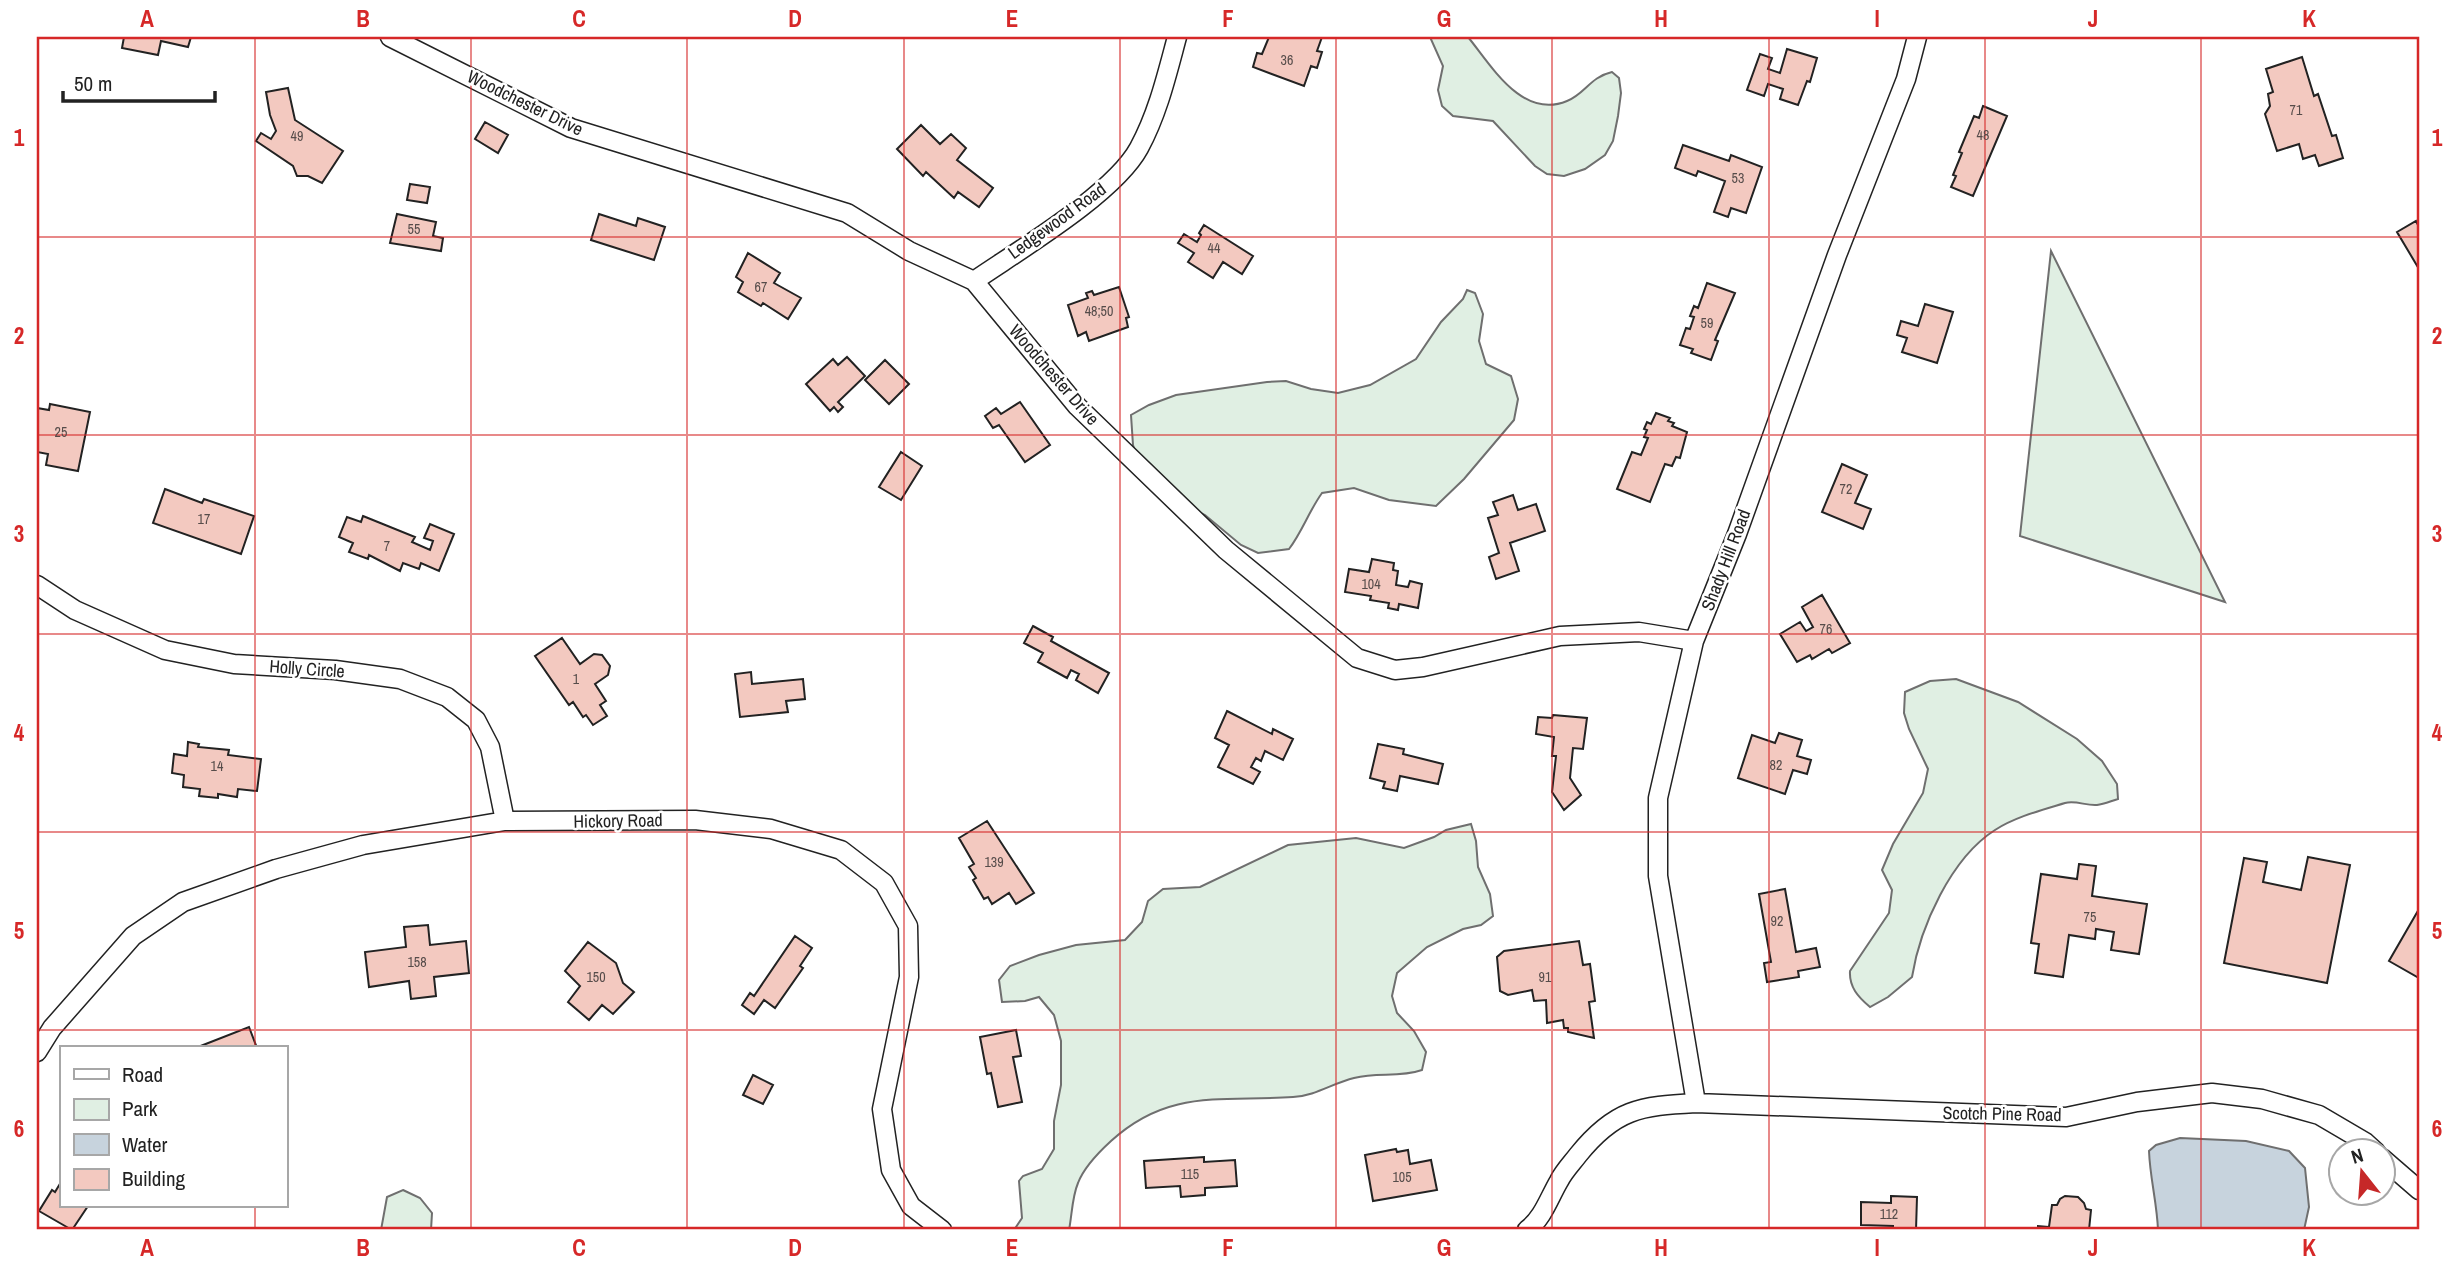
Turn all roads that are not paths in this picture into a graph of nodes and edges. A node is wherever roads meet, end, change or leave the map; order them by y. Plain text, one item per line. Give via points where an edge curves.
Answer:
1 (390, 37) edge
2 (1177, 37) edge
3 (1917, 37) edge
4 (974, 281) junction
5 (37, 585) edge
6 (1695, 641) junction
7 (505, 821) junction
8 (37, 1052) edge
9 (1696, 1103) junction
10 (2358, 1138) edge
11 (2396, 1169) edge
12 (2419, 1190) edge
13 (942, 1230) edge
14 (1527, 1230) edge

1 - 4 street, Woodchester Drive via 571,128 847,213 909,251
2 - 4 street, Ledgewood Road via 1159,102 1138,150 1107,186
3 - 6 street, Shady Hill Road via 1906,79
4 - 6 street, Woodchester Drive via 1077,406 1226,550 1357,658 1395,670 1560,636 1639,632
5 - 7 street, Holly Circle via 75,610 165,650 234,664 335,670 400,680 447,696 476,720 490,747
6 - 9 street, Shady Hill Road via 1658,798 1658,876
7 - 8 street, Hickory Road via 363,845 183,902 133,936 52,1028
7 - 13 street, Hickory Road via 695,820 771,829 841,850 884,883 908,926 909,977 882,1109 891,1170 911,1206
9 - 10 street, Scotch Pine Road via 2066,1116 2212,1093 2262,1099 2319,1115
9 - 14 street via 1651,1105 1626,1113 1596,1133 1561,1177 1537,1222
11 - 12 street

